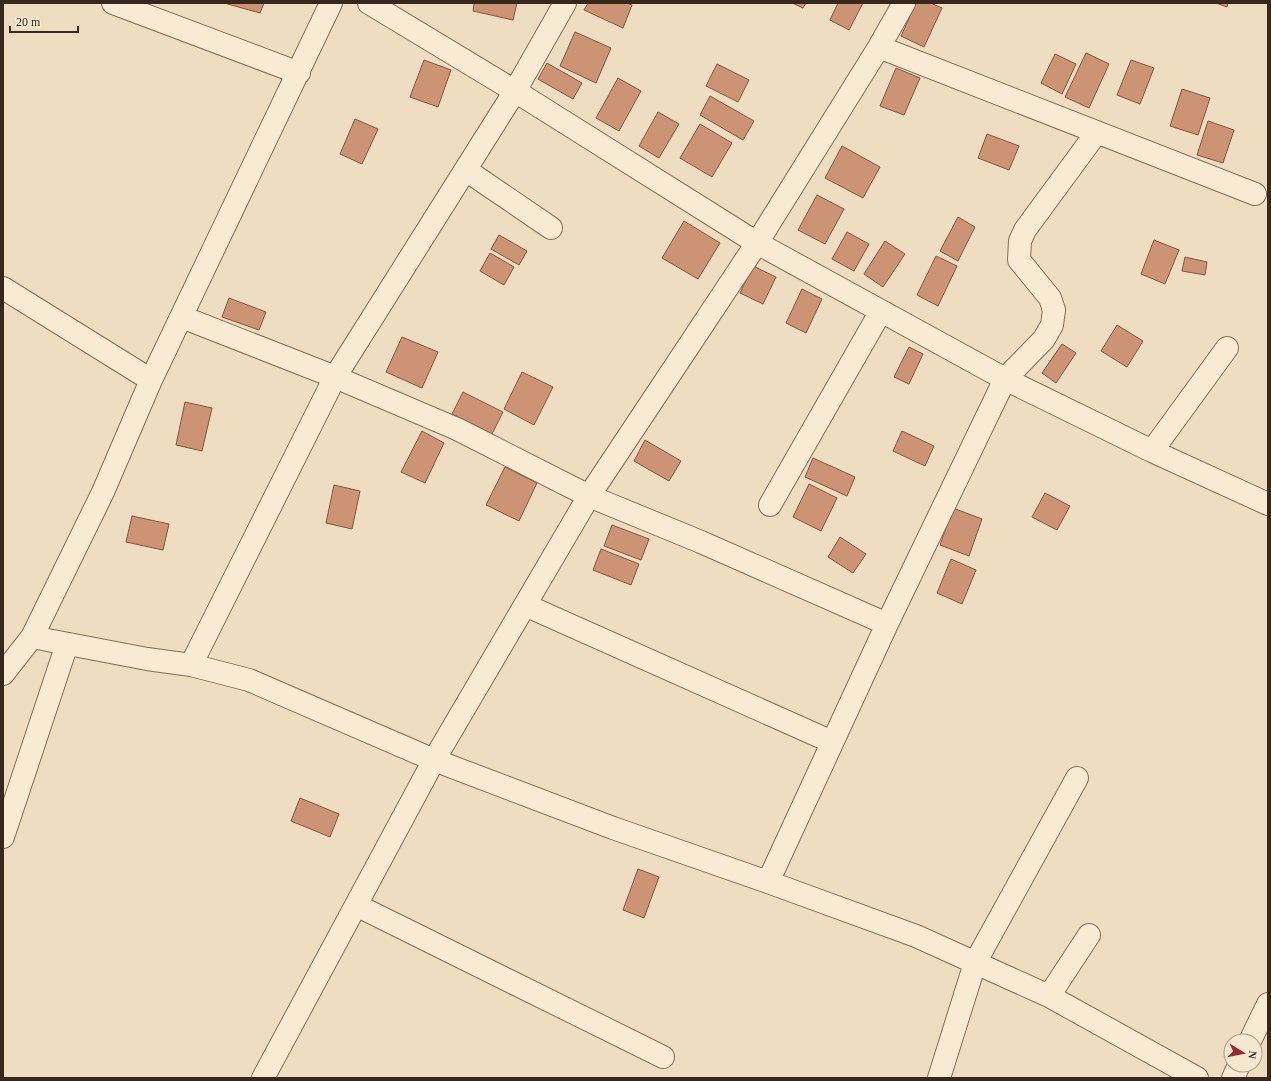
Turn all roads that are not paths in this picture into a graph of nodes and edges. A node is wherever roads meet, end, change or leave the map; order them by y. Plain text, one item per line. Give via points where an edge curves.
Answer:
1 (113, 3) edge
2 (331, 3) edge
3 (369, 3) edge
4 (565, 3) edge
5 (904, 3) edge
6 (879, 47) junction
7 (299, 73) junction
8 (515, 91) junction
9 (1096, 132) junction
10 (466, 170) junction
11 (1255, 194) dead end
12 (552, 228) dead end
13 (757, 243) junction
14 (3, 288) edge
15 (881, 311) junction
16 (182, 317) junction
17 (1228, 348) dead end
18 (335, 376) junction
19 (1005, 379) junction
20 (151, 380) junction
21 (1152, 451) junction
22 (589, 496) junction
23 (1268, 504) edge
24 (770, 505) dead end
25 (525, 605) junction
26 (887, 624) junction
27 (32, 637) junction
28 (67, 644) junction
29 (191, 665) junction
30 (3, 673) edge
31 (832, 742) junction
32 (434, 760) junction
33 (1077, 778) dead end
34 (3, 837) edge
35 (768, 882) junction
36 (356, 905) junction
37 (1089, 934) dead end
38 (975, 963) junction
39 (1049, 996) junction
40 (1268, 1004) edge
41 (1254, 1033) edge
42 (663, 1057) dead end
43 (263, 1078) edge
44 (939, 1078) edge
45 (1197, 1078) edge

1 - 7 street
2 - 7 street
3 - 8 street
4 - 8 street
5 - 6 street
6 - 9 street
6 - 13 street
7 - 16 street
8 - 10 street
8 - 13 street
9 - 11 street
9 - 19 street via 1025,230 1020,241 1019,260 1050,298 1055,317 1044,339
10 - 12 street
10 - 18 street
13 - 15 street
13 - 22 street
14 - 20 street
15 - 19 street
15 - 24 street
16 - 18 street
16 - 20 street
17 - 21 street
18 - 22 street via 457,429
18 - 29 street
19 - 21 street
19 - 26 street
20 - 27 street via 103,492
21 - 23 street
22 - 25 street
22 - 26 street
25 - 31 street
25 - 32 street
26 - 31 street
27 - 28 street
27 - 30 street
28 - 29 street
28 - 34 street
29 - 32 street via 249,680
31 - 35 street
32 - 35 street via 613,828
32 - 36 street
33 - 38 street
35 - 38 street via 916,936
36 - 42 street
36 - 43 street
37 - 39 street
38 - 39 street
38 - 44 street
39 - 45 street
40 - 41 street

